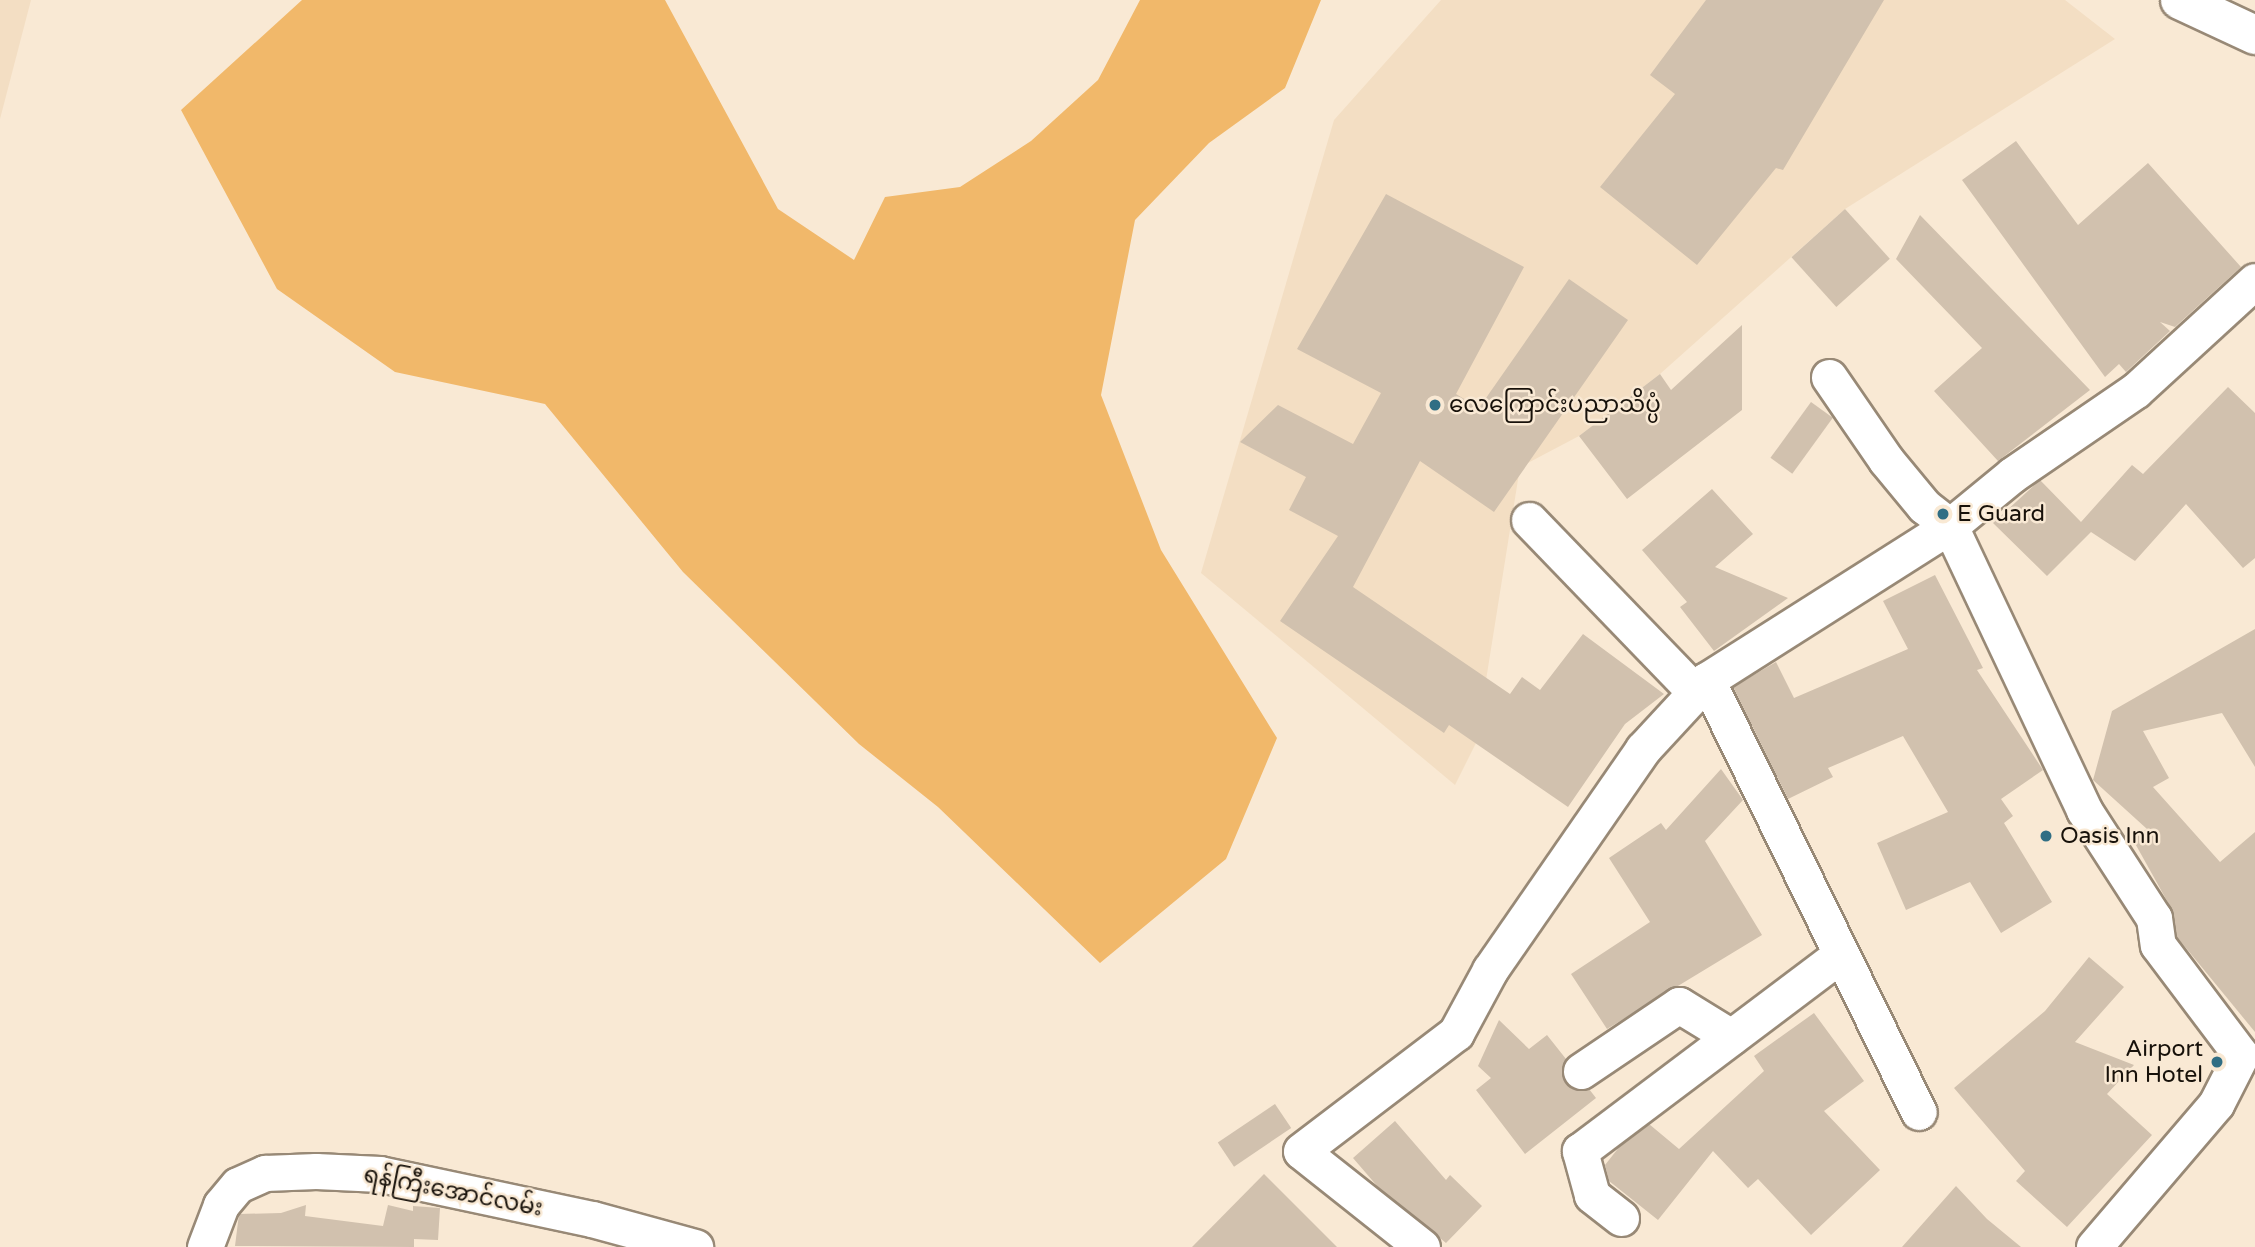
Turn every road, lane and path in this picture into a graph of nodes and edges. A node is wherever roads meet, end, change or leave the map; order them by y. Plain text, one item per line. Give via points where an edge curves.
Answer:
1 (2180, 0) edge
2 (2255, 35) edge
3 (2255, 281) edge
4 (1829, 377) dead end
5 (1529, 520) dead end
6 (1950, 526) junction
7 (1701, 686) junction
8 (1839, 956) junction
9 (1731, 1037) junction
10 (1581, 1071) dead end
11 (1919, 1112) dead end
12 (1621, 1218) dead end
13 (205, 1247) edge
14 (695, 1247) edge
15 (1422, 1247) edge
16 (2094, 1247) edge

1 - 2 main road
3 - 6 street via 2136,390 2012,475
4 - 6 street via 1886,460 1924,506
5 - 7 street
6 - 7 street
6 - 16 street via 2084,810 2154,918 2158,945 2241,1055 2216,1104
7 - 8 street
7 - 15 street via 1643,748 1490,970 1456,1033 1301,1151
8 - 9 street
8 - 11 street
9 - 10 street via 1679,1005
9 - 12 street via 1580,1151 1592,1195
13 - 14 street, ရန်ကြီးအောင်လမ်း via 221,1205 238,1185 265,1173 316,1171 380,1174 592,1219

